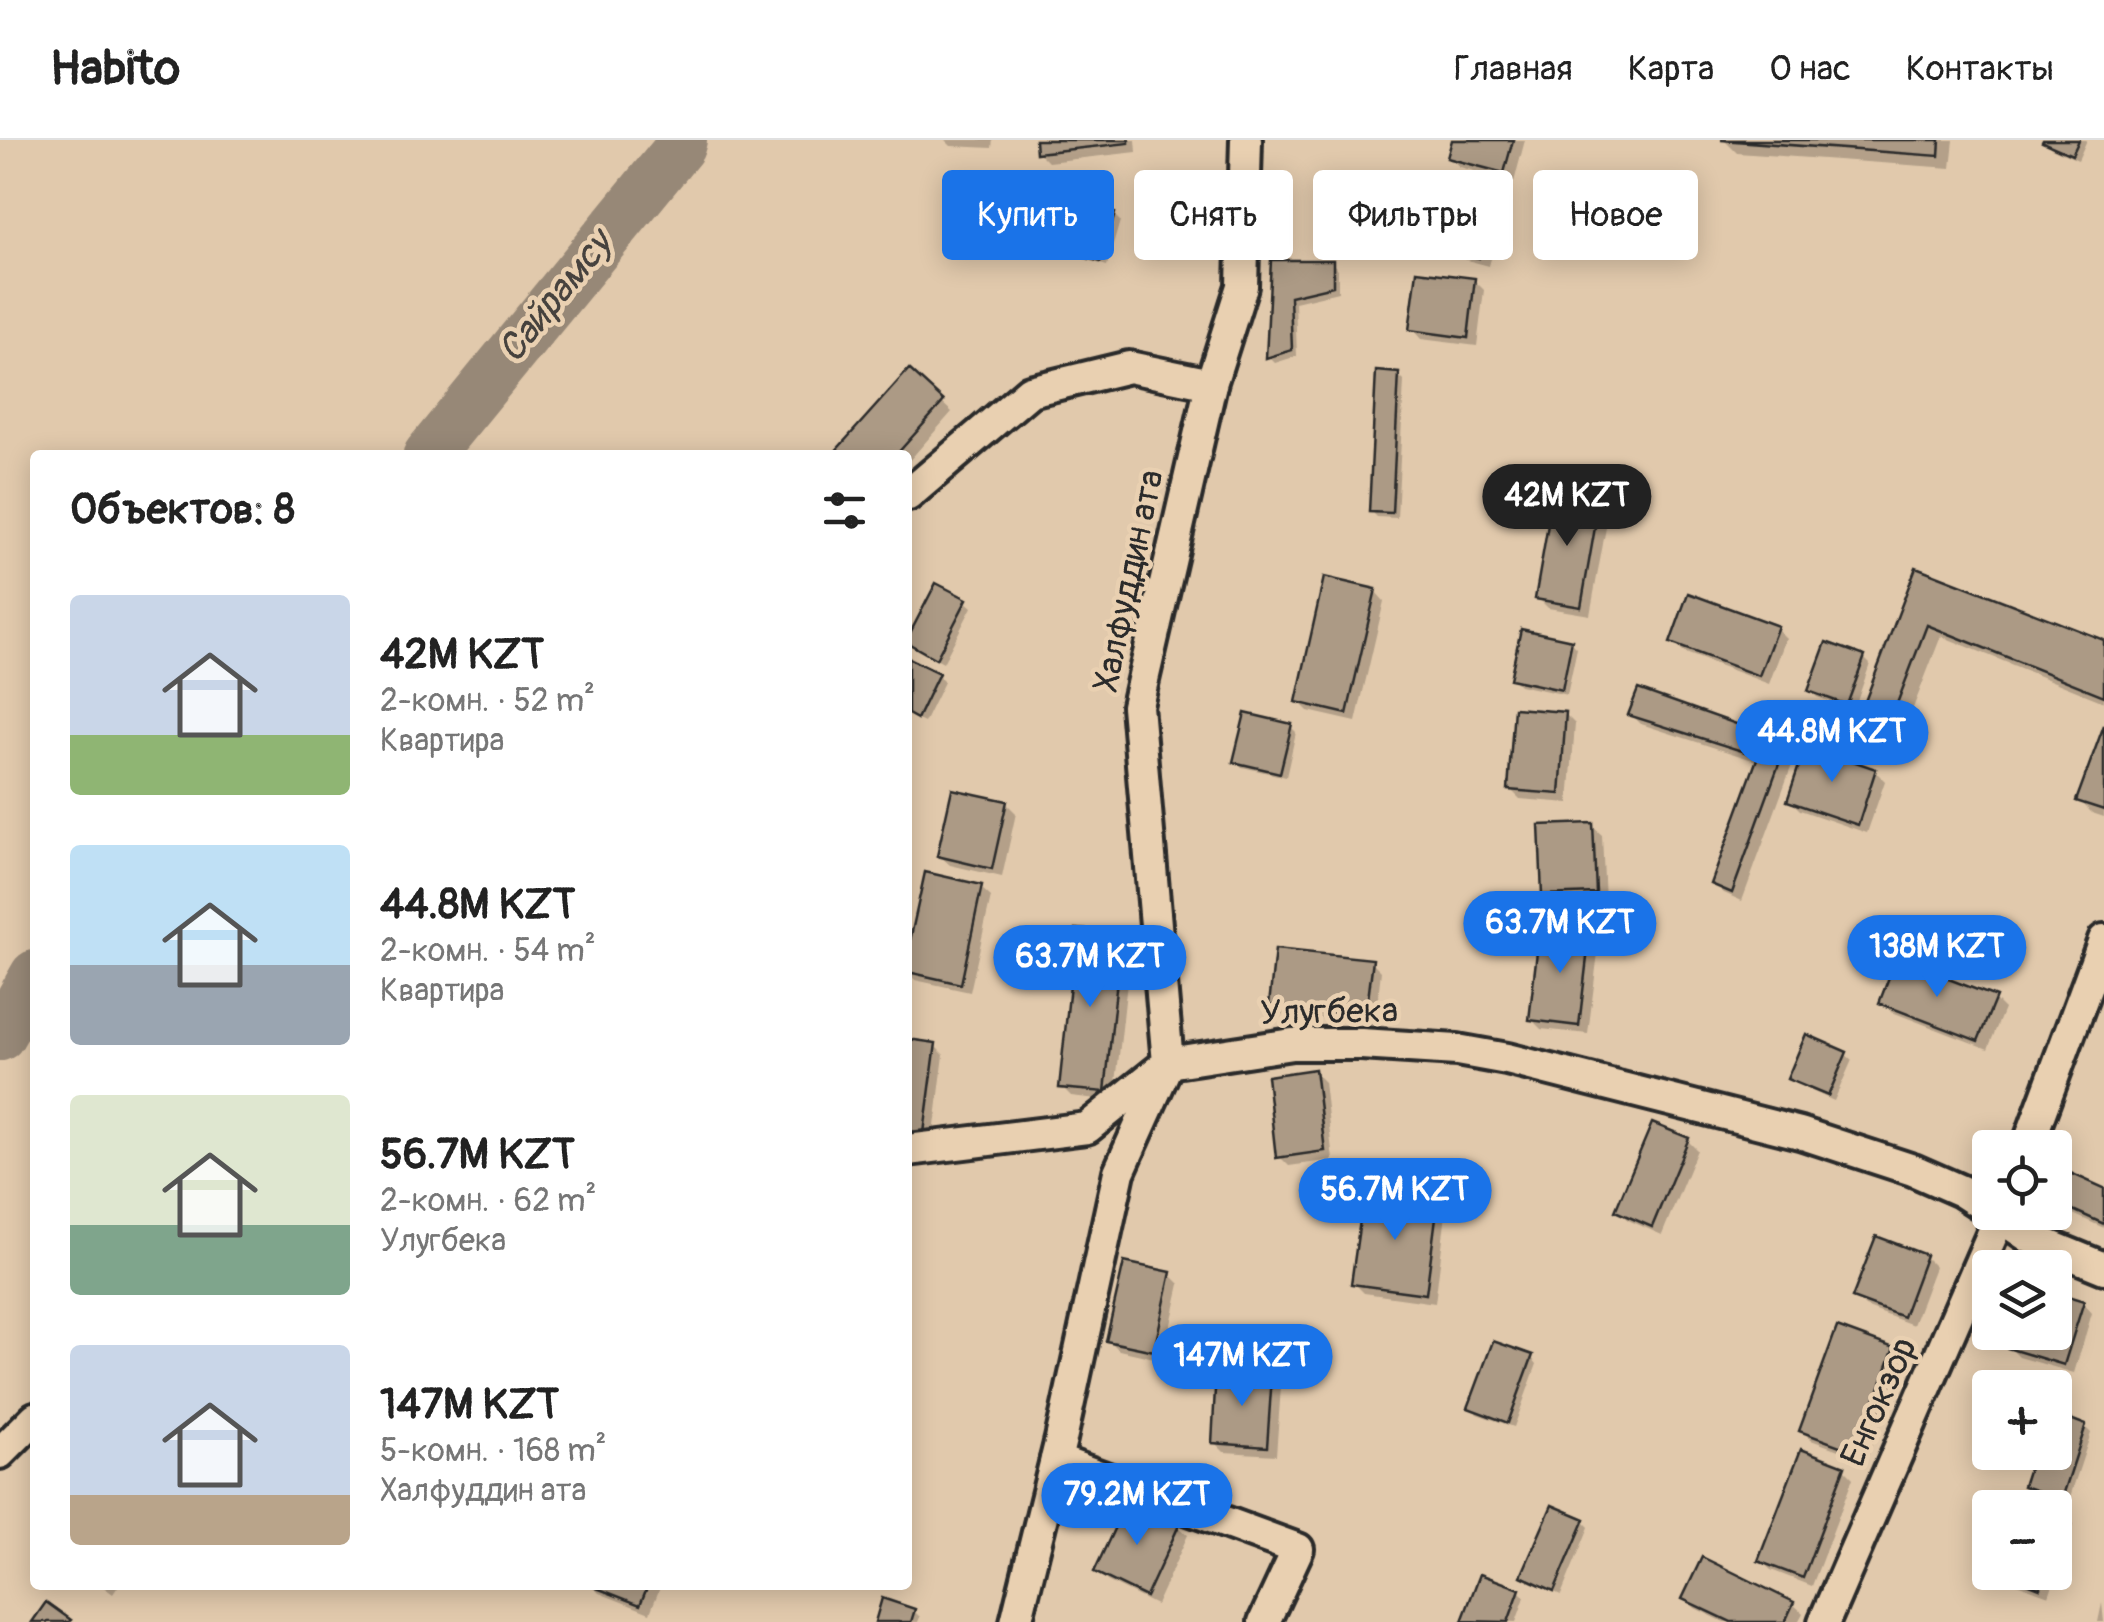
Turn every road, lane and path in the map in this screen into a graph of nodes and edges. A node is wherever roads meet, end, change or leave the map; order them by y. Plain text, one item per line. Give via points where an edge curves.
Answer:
1 (1246, 140) edge
2 (1212, 384) junction
3 (912, 491) edge
4 (2104, 940) edge
5 (1168, 1063) junction
6 (2034, 1130) edge
7 (912, 1150) edge
8 (1972, 1198) edge
9 (1990, 1230) edge
10 (2020, 1230) edge
11 (2104, 1268) edge
12 (30, 1423) edge
13 (0, 1453) edge
14 (1056, 1460) junction
15 (1016, 1622) edge
16 (1264, 1622) edge
17 (1824, 1622) edge

1 - 2 street, Халфуддин ата via 1242,286
2 - 3 street via 1129,366 1030,392
2 - 5 street, Халфуддин ата via 1137,706
4 - 6 street
5 - 7 street via 1087,1128
5 - 8 street, Улугбека via 1292,1044 1507,1058 1800,1133 1913,1170
5 - 14 street, Халфуддин ата via 1120,1172
9 - 17 street, Енгокзор
10 - 11 street, Улугбека
12 - 13 street
14 - 15 street, Халфуддин ата
14 - 16 street via 1298,1550

